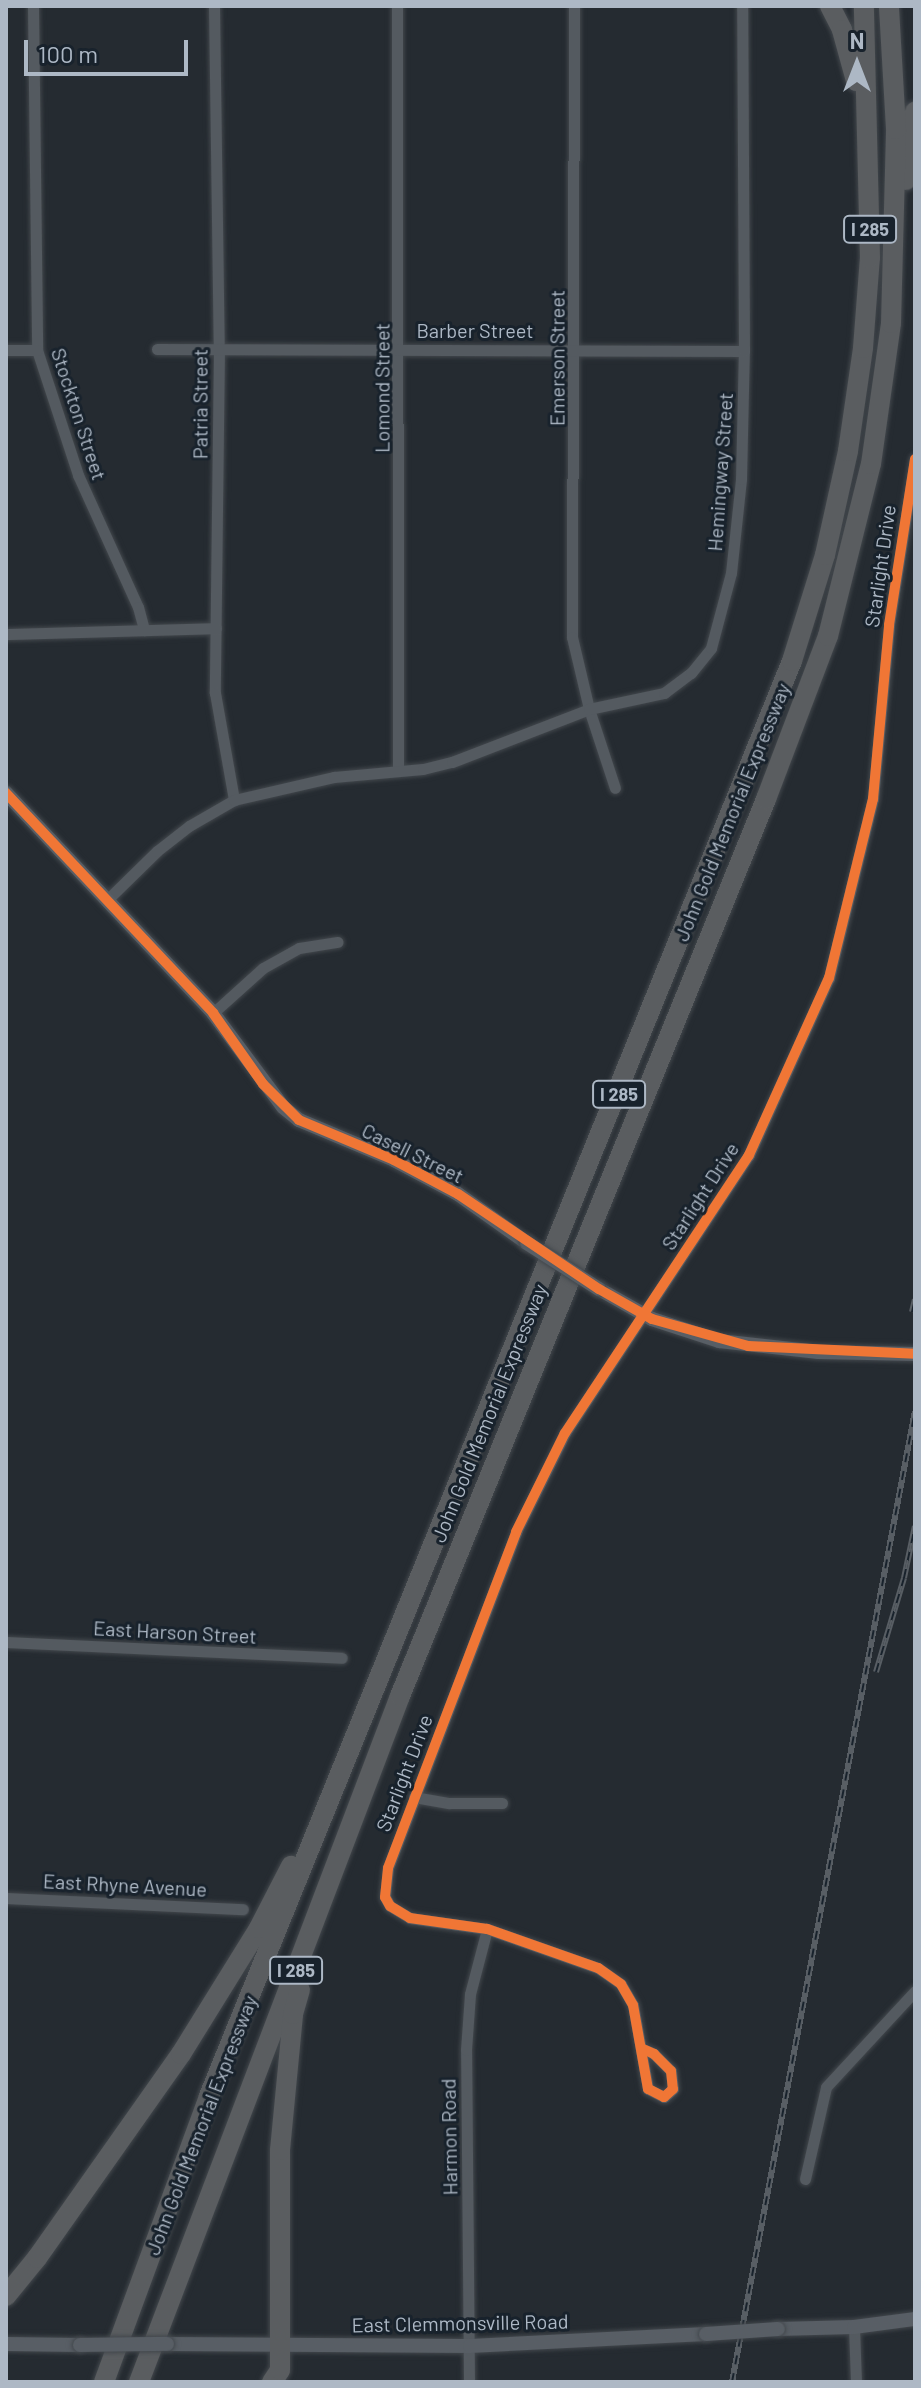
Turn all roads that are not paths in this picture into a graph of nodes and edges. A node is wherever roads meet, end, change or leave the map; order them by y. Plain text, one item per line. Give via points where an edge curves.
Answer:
1 (33, 6) edge
2 (214, 6) edge
3 (397, 6) edge
4 (574, 6) edge
5 (742, 6) edge
6 (830, 6) edge
7 (864, 6) edge
8 (889, 6) edge
9 (915, 112) edge
10 (869, 188) junction
11 (891, 323) junction
12 (400, 347) junction
13 (219, 348) junction
14 (575, 348) junction
15 (157, 349) dead end
16 (6, 350) edge
17 (37, 350) junction
18 (744, 351) junction
19 (915, 459) edge
20 (216, 628) junction
21 (144, 630) junction
22 (6, 634) edge
23 (589, 709) junction
24 (398, 770) junction
25 (615, 788) dead end
26 (6, 793) edge
27 (234, 800) junction
28 (108, 899) junction
29 (338, 942) dead end
30 (213, 1013) junction
31 (643, 1312) junction
32 (915, 1354) edge
33 (6, 1642) edge
34 (342, 1658) dead end
35 (400, 1696) junction
36 (361, 1727) junction
37 (414, 1797) junction
38 (502, 1803) dead end
39 (6, 1898) edge
40 (243, 1909) dead end
41 (487, 1929) junction
42 (915, 1991) edge
43 (643, 2049) dead end
44 (805, 2179) dead end
45 (6, 2296) edge
46 (915, 2319) edge
47 (854, 2327) junction
48 (6, 2344) edge
49 (280, 2345) junction
50 (470, 2346) junction
51 (104, 2382) edge
52 (139, 2382) edge
53 (272, 2382) edge
54 (469, 2382) edge
55 (856, 2382) edge

1 - 17 street, Stockton Street
2 - 13 street, Patria Street
3 - 12 street, Lomond Street
4 - 14 street, Emerson Street
5 - 18 street, Hemingway Street
6 - 10 highway via 855,67
7 - 10 highway, John Gold Memorial Expressway / I 285
8 - 11 highway, John Gold Memorial Expressway / I 285 via 896,129
9 - 11 highway
10 - 36 highway, John Gold Memorial Expressway / I 285 via 869,273 848,451 825,555 792,661
11 - 35 highway, John Gold Memorial Expressway / I 285 via 871,464 828,636
12 - 13 street, Barber Street
12 - 14 street, Barber Street
12 - 24 street, Lomond Street
13 - 15 street, Barber Street
13 - 20 street, Patria Street
14 - 18 street, Barber Street
14 - 23 street, Emerson Street via 572,637
16 - 17 street
17 - 21 street, Stockton Street via 78,475
18 - 23 street, Hemingway Street via 741,479 731,573 711,648 691,673 664,693
19 - 31 street, Starlight Drive via 889,625 873,799 829,978 749,1155
20 - 21 street
20 - 27 street, Patria Street via 215,693
21 - 22 street
23 - 24 street, Hemingway Street via 438,767
23 - 25 street, Emerson Street
24 - 27 street, Hemingway Street via 334,777
26 - 28 street, Casell Street
27 - 28 street, Hemingway Street via 167,843
28 - 30 street, Casell Street
29 - 30 street via 299,948 263,968
30 - 31 street, Casell Street, bridge via 263,1084 299,1120 458,1194 599,1289
31 - 32 street, Casell Street via 700,1335 748,1346
31 - 37 street, Starlight Drive via 568,1427 516,1532
33 - 34 street, East Harson Street
35 - 49 highway via 339,1861 293,2014 280,2150
35 - 52 highway, John Gold Memorial Expressway / I 285
36 - 45 highway via 252,1940 172,2066
36 - 51 highway, John Gold Memorial Expressway / I 285 via 209,2096
37 - 38 street
37 - 41 street, Starlight Drive via 388,1868 385,1897 410,1918
39 - 40 street, East Rhyne Avenue
41 - 43 street via 598,1968 621,1984 633,2005
41 - 50 street, Harmon Road via 470,1994 466,2050
42 - 44 street via 826,2087
46 - 47 street, East Clemmonsville Road
47 - 50 street, East Clemmonsville Road, bridge
47 - 55 street
48 - 49 street, East Clemmonsville Road, bridge
49 - 50 street, East Clemmonsville Road
49 - 53 highway via 280,2370
50 - 54 street, Harmon Road

